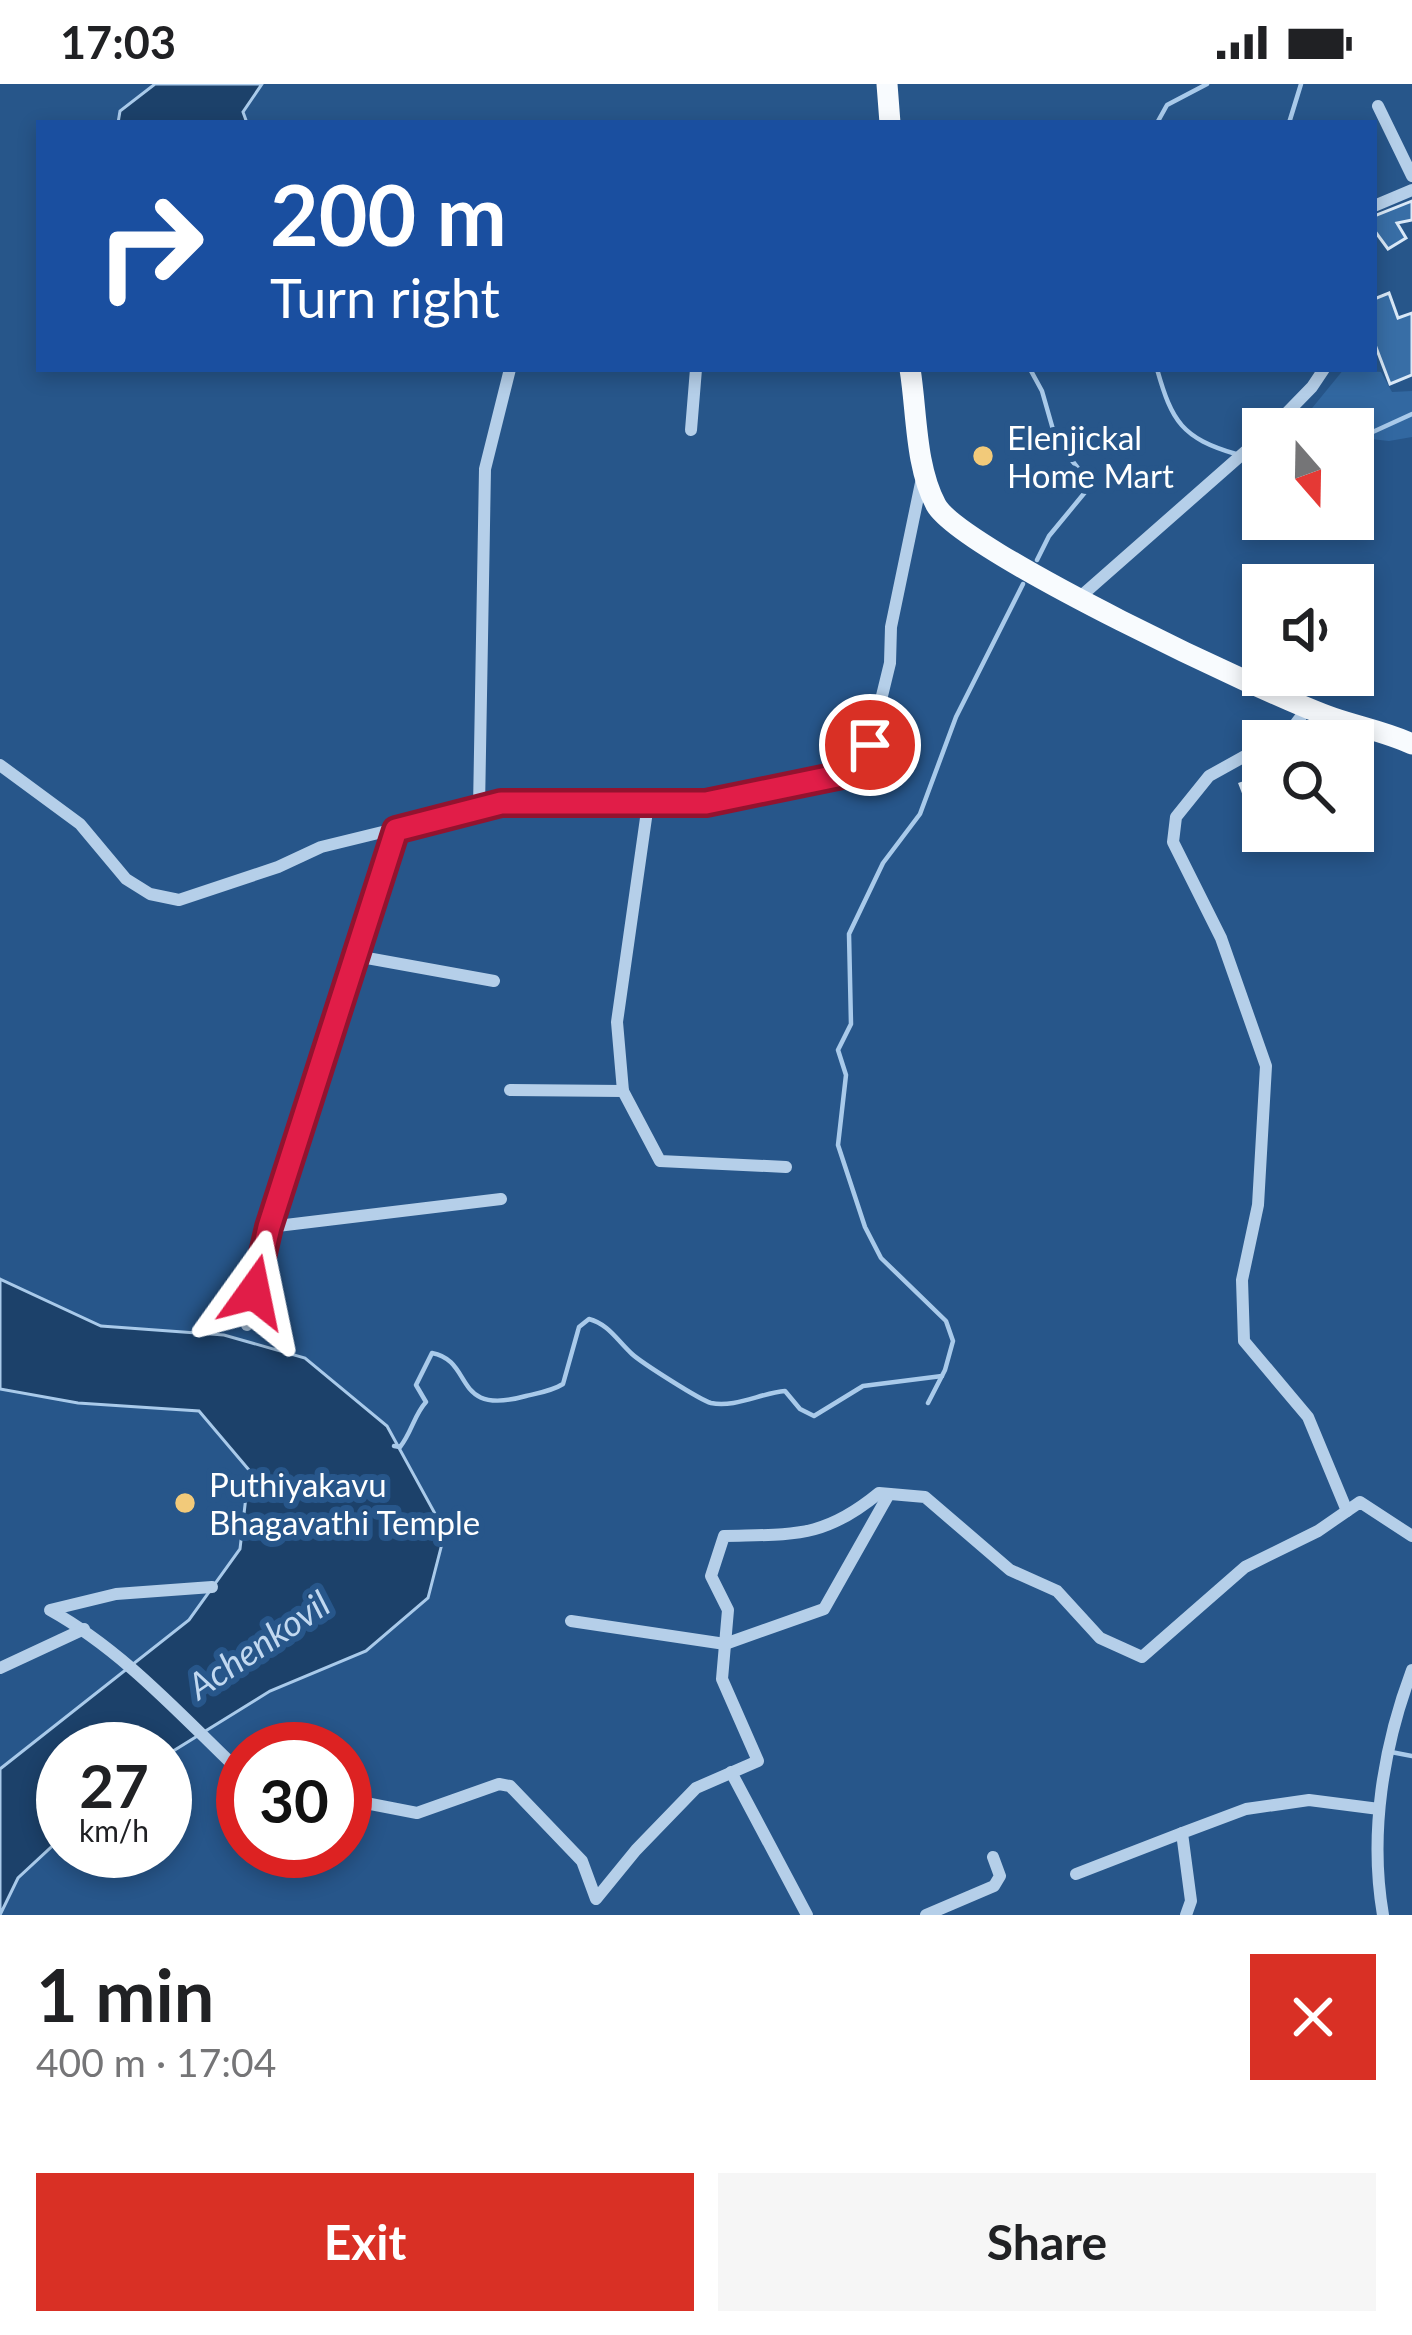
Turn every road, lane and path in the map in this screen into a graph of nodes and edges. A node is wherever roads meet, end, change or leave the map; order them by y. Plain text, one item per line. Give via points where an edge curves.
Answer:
1 (887, 84) edge
2 (1378, 106) dead end
3 (890, 120) edge
4 (1412, 176) edge
5 (1412, 190) edge
6 (1377, 205) edge
7 (509, 372) edge
8 (696, 372) edge
9 (910, 372) edge
10 (1322, 372) edge
11 (1291, 408) edge
12 (691, 430) dead end
13 (1242, 454) edge
14 (922, 458) junction
15 (1080, 597) junction
16 (1307, 706) junction
17 (1298, 720) edge
18 (1412, 744) edge
19 (1242, 758) edge
20 (0, 765) edge
21 (648, 804) junction
22 (479, 808) junction
23 (396, 830) junction
24 (356, 956) junction
25 (494, 981) dead end
26 (510, 1090) dead end
27 (623, 1091) junction
28 (786, 1167) dead end
29 (501, 1199) dead end
30 (269, 1227) junction
31 (247, 1325) dead end
32 (889, 1494) junction
33 (1347, 1511) junction
34 (1412, 1536) edge
35 (212, 1587) dead end
36 (571, 1621) dead end
37 (84, 1629) junction
38 (725, 1644) junction
39 (0, 1668) edge
40 (1412, 1670) edge
41 (216, 1746) edge
42 (731, 1772) junction
43 (372, 1804) edge
44 (1378, 1809) junction
45 (1182, 1833) junction
46 (993, 1857) dead end
47 (1076, 1874) dead end
48 (596, 1899) junction
49 (602, 1915) edge
50 (807, 1915) edge
51 (926, 1915) edge
52 (1186, 1915) edge
53 (1383, 1915) edge

1 - 3 main road
2 - 4 street
5 - 6 street
7 - 22 street via 485,469
8 - 12 street
9 - 14 main road
10 - 11 street
13 - 15 street
14 - 15 main road via 937,507 1013,564
14 - 21 street via 870,745 842,775 706,803
15 - 16 main road
16 - 17 street
16 - 18 main road
19 - 33 street via 1209,776 1176,817 1173,842 1221,938 1266,1066 1258,1205 1242,1280 1244,1341 1309,1417
20 - 23 street via 80,824 126,879 179,901 320,847
21 - 22 street
21 - 27 street via 617,1022
22 - 23 street
23 - 24 street
24 - 25 street
24 - 30 street
26 - 27 street
27 - 28 street via 660,1161
29 - 30 street
30 - 31 street
32 - 33 street via 925,1498 1010,1570 1057,1591 1100,1638 1142,1657 1245,1567
32 - 38 street via 824,1609
32 - 38 street via 806,1533 724,1536 712,1576 728,1610
33 - 34 street via 1360,1502
35 - 37 street via 116,1594 50,1610
36 - 38 street
37 - 39 street
37 - 41 street
38 - 42 street via 722,1679 758,1761
40 - 44 street
42 - 48 street via 696,1788
42 - 50 street
43 - 48 street via 417,1813 511,1786 582,1861
44 - 45 street via 1309,1800 1246,1809
44 - 53 street
45 - 47 street
45 - 52 street
46 - 51 street via 1000,1876 994,1886
48 - 49 street

